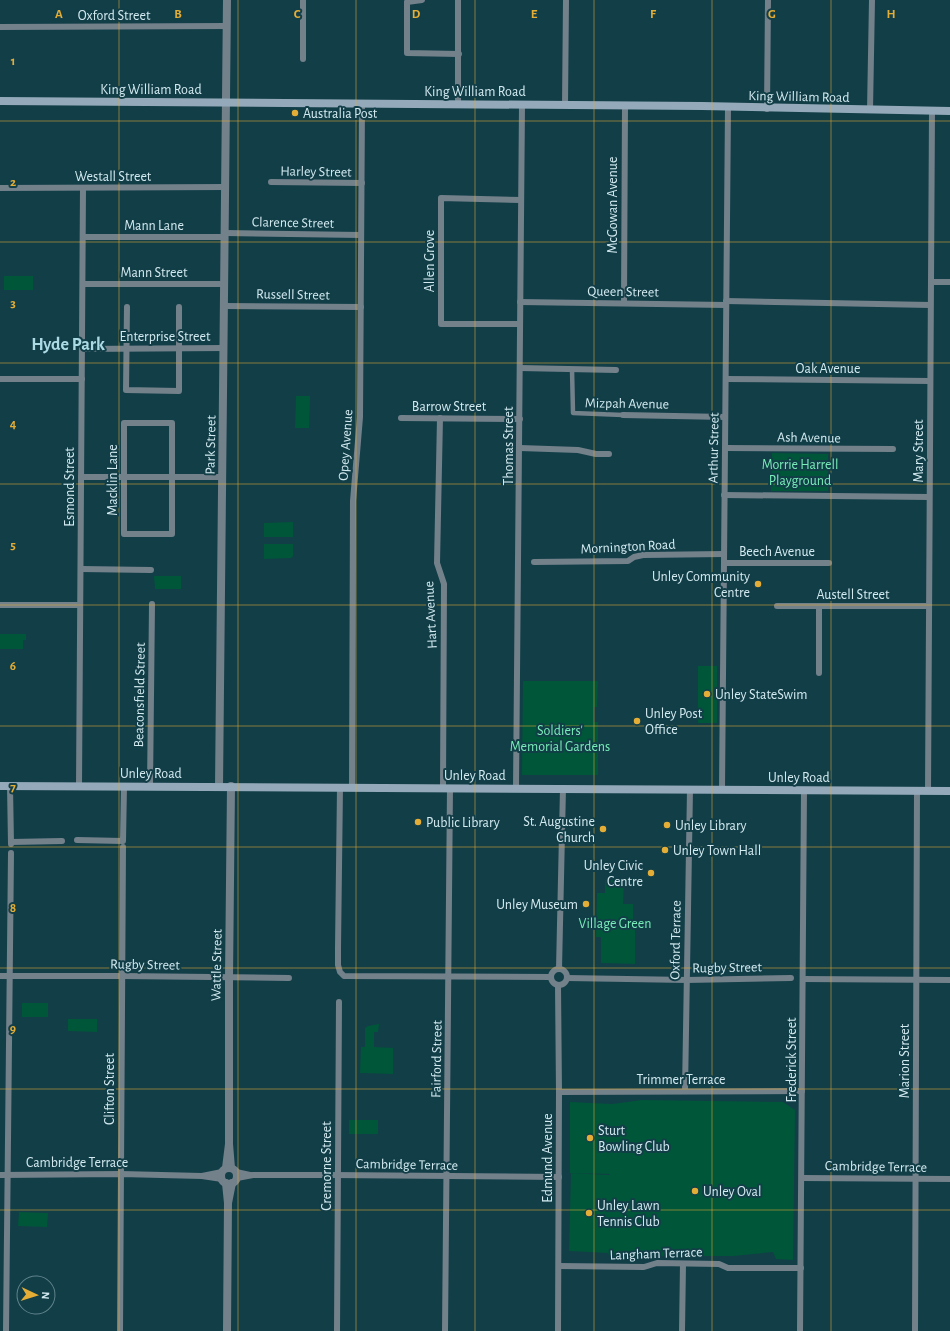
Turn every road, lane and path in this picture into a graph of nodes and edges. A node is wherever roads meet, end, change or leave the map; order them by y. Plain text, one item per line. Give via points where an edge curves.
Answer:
1 (227, 0) edge
2 (303, 0) edge
3 (422, 0) edge
4 (458, 0) edge
5 (566, 0) edge
6 (768, 0) edge
7 (872, 0) edge
8 (227, 26) junction
9 (0, 27) edge
10 (459, 54) junction
11 (303, 58) dead end
12 (0, 101) edge
13 (227, 103) junction
14 (362, 104) junction
15 (458, 104) junction
16 (522, 105) junction
17 (566, 105) junction
18 (625, 106) junction
19 (728, 107) junction
20 (766, 109) junction
21 (870, 110) junction
22 (932, 111) junction
23 (950, 111) edge
24 (271, 182) dead end
25 (362, 183) junction
26 (226, 187) junction
27 (0, 188) edge
28 (83, 188) junction
29 (521, 200) junction
30 (225, 235) junction
31 (361, 235) junction
32 (83, 237) junction
33 (931, 282) junction
34 (950, 282) edge
35 (83, 284) junction
36 (225, 284) junction
37 (520, 302) junction
38 (624, 303) junction
39 (726, 303) junction
40 (930, 305) junction
41 (225, 306) junction
42 (179, 307) dead end
43 (360, 307) junction
44 (127, 308) dead end
45 (520, 324) junction
46 (179, 348) junction
47 (224, 348) junction
48 (82, 349) junction
49 (127, 349) junction
50 (520, 368) junction
51 (572, 369) junction
52 (616, 370) dead end
53 (0, 379) edge
54 (82, 379) junction
55 (726, 379) junction
56 (930, 381) junction
57 (623, 415) joint
58 (725, 417) junction
59 (401, 418) dead end
60 (440, 418) junction
61 (520, 419) junction
62 (520, 448) junction
63 (725, 448) junction
64 (893, 450) dead end
65 (609, 454) dead end
66 (81, 477) junction
67 (124, 477) junction
68 (172, 477) junction
69 (223, 477) junction
70 (724, 495) junction
71 (929, 497) junction
72 (724, 554) junction
73 (534, 562) dead end
74 (724, 563) junction
75 (830, 563) dead end
76 (81, 569) junction
77 (151, 570) dead end
78 (152, 604) dead end
79 (0, 605) edge
80 (80, 605) junction
81 (777, 606) dead end
82 (819, 606) junction
83 (928, 606) junction
84 (819, 672) dead end
85 (0, 786) edge
86 (10, 786) junction
87 (79, 786) junction
88 (124, 786) junction
89 (231, 786) junction
90 (150, 787) junction
91 (220, 787) junction
92 (340, 787) junction
93 (352, 787) junction
94 (447, 788) junction
95 (516, 788) junction
96 (563, 788) junction
97 (690, 789) junction
98 (722, 789) junction
99 (804, 790) junction
100 (917, 791) junction
101 (928, 791) junction
102 (950, 791) edge
103 (77, 840) dead end
104 (62, 842) dead end
105 (123, 844) junction
106 (11, 853) dead end
107 (558, 969) junction
108 (0, 976) edge
109 (9, 976) junction
110 (122, 976) junction
111 (448, 976) junction
112 (229, 977) junction
113 (551, 977) junction
114 (289, 978) dead end
115 (567, 978) junction
116 (791, 978) dead end
117 (803, 979) junction
118 (686, 980) junction
119 (916, 980) junction
120 (950, 980) edge
121 (558, 985) junction
122 (339, 1002) dead end
123 (685, 1091) junction
124 (802, 1091) junction
125 (560, 1092) junction
126 (121, 1174) junction
127 (0, 1175) edge
128 (8, 1175) junction
129 (229, 1175) junction
130 (337, 1175) junction
131 (447, 1176) junction
132 (559, 1177) junction
133 (802, 1178) junction
134 (915, 1179) junction
135 (950, 1179) edge
136 (683, 1264) junction
137 (559, 1266) junction
138 (800, 1268) junction
139 (6, 1331) edge
140 (120, 1331) edge
141 (227, 1331) edge
142 (336, 1331) edge
143 (445, 1331) edge
144 (558, 1331) edge
145 (682, 1331) edge
146 (800, 1331) edge
147 (916, 1331) edge

1 - 8 street, Park Street
2 - 11 street
3 - 10 street via 407,2 407,53
4 - 10 street
5 - 17 street
6 - 20 street
7 - 21 street
8 - 9 street, Oxford Street
8 - 13 street, Park Street
10 - 15 street
12 - 13 main road, King William Road
13 - 14 main road, King William Road
13 - 26 street, Park Street
14 - 15 main road, King William Road
14 - 25 street, Opey Avenue
15 - 16 main road, King William Road
16 - 17 main road, King William Road
16 - 29 street, Thomas Street
17 - 18 main road, King William Road
18 - 19 main road, King William Road
18 - 38 street, McGowan Avenue
19 - 20 main road, King William Road
19 - 39 street, Arthur Street
20 - 21 main road, King William Road
21 - 22 main road, King William Road
22 - 23 main road, King William Road
22 - 33 street, Mary Street
24 - 25 street, Harley Street
25 - 31 street, Opey Avenue
26 - 28 street, Westall Street
26 - 30 street, Park Street
27 - 28 street, Westall Street
28 - 32 street, Esmond Street
29 - 37 street, Thomas Street
29 - 45 street, Allen Grove via 442,198 441,206 441,324
30 - 31 street, Clarence Street
30 - 32 street, Mann Lane
30 - 36 street, Park Street
31 - 43 street, Opey Avenue
32 - 35 street, Esmond Street
33 - 34 street
33 - 40 street, Mary Street
35 - 36 street, Mann Street
35 - 48 street, Esmond Street
36 - 41 street, Park Street
37 - 38 street, Queen Street
37 - 45 street, Thomas Street
38 - 39 street, Queen Street
39 - 40 street, Queen Street
39 - 55 street, Arthur Street
40 - 56 street, Mary Street
41 - 43 street, Russell Street
41 - 47 street, Park Street
42 - 46 street
43 - 93 street, Opey Avenue via 360,417 353,501
44 - 49 street
45 - 50 street, Thomas Street
46 - 47 street, Enterprise Street
46 - 49 street, Enterprise Street
46 - 49 street via 179,391 126,390
47 - 69 street, Park Street
48 - 49 street, Enterprise Street
48 - 54 street, Esmond Street
50 - 51 street
50 - 61 street, Thomas Street
51 - 52 street
51 - 57 street, Mizpah Avenue via 572,414
53 - 54 street
54 - 66 street, Esmond Street
55 - 56 street, Oak Avenue
55 - 58 street, Arthur Street
56 - 71 street, Mary Street
57 - 58 street, Mizpah Avenue
58 - 63 street, Arthur Street
59 - 60 street, Barrow Street
60 - 61 street, Barrow Street
60 - 94 street, Hart Avenue via 437,563 444,584
61 - 62 street, Thomas Street
62 - 65 street
62 - 95 street, Thomas Street
63 - 64 street, Ash Avenue
63 - 70 street, Arthur Street
66 - 67 street
66 - 76 street, Esmond Street
67 - 68 street
67 - 68 street, Macklin Lane via 124,423 172,423
67 - 68 street, Macklin Lane via 124,534 172,534
68 - 69 street
69 - 91 street, Park Street
70 - 71 street
70 - 72 street, Arthur Street
71 - 83 street, Mary Street
72 - 73 street, Mornington Road via 643,556 628,561
72 - 74 street, Arthur Street
74 - 75 street, Beech Avenue
74 - 98 street, Arthur Street
76 - 77 street
76 - 80 street, Esmond Street
78 - 90 street, Beaconsfield Street
79 - 80 street
80 - 87 street, Esmond Street
81 - 82 street, Austell Street
82 - 83 street, Austell Street
82 - 84 street
83 - 101 street, Mary Street
85 - 86 main road, Unley Road
86 - 87 main road, Unley Road
86 - 104 street via 11,843
87 - 88 main road, Unley Road
88 - 90 main road, Unley Road
88 - 105 street, Clifton Street
89 - 91 main road, Unley Road
89 - 92 main road, Unley Road
89 - 112 street, Wattle Street
90 - 91 main road, Unley Road
92 - 93 main road, Unley Road
92 - 111 street via 340,972 344,976
93 - 94 main road, Unley Road
94 - 95 main road, Unley Road
94 - 111 street, Fairford Street
95 - 96 main road, Unley Road
96 - 97 main road, Unley Road
96 - 107 street
97 - 98 main road, Unley Road
97 - 118 street, Oxford Terrace
98 - 99 main road, Unley Road
99 - 100 main road, Unley Road
99 - 117 street, Frederick Street
100 - 101 main road, Unley Road
100 - 119 street, Marion Street
101 - 102 main road, Unley Road
103 - 105 street
105 - 110 street, Clifton Street
106 - 109 street
107 - 113 street
107 - 115 street via 565,972
108 - 109 street, Rugby Street
109 - 110 street, Rugby Street
109 - 128 street
110 - 112 street, Rugby Street
110 - 126 street, Clifton Street
111 - 113 street
111 - 131 street, Fairford Street
112 - 114 street, Rugby Street
112 - 129 street, Wattle Street
113 - 121 street
115 - 118 street, Rugby Street
115 - 121 street via 564,983
116 - 118 street, Rugby Street
117 - 119 street
117 - 124 street, Frederick Street
118 - 123 street, Oxford Terrace
119 - 120 street
119 - 134 street, Marion Street
121 - 125 street, Edmund Avenue
122 - 130 street, Cremorne Street
123 - 124 street, Trimmer Terrace
123 - 125 street, Trimmer Terrace
124 - 133 street, Frederick Street
125 - 132 street, Edmund Avenue
126 - 128 street, Cambridge Terrace
126 - 129 street, Cambridge Terrace
126 - 140 street, Clifton Street
127 - 128 street, Cambridge Terrace
128 - 139 street
129 - 130 street, Cambridge Terrace
129 - 141 street, Wattle Street
130 - 131 street, Cambridge Terrace
130 - 142 street, Cremorne Street
131 - 132 street, Cambridge Terrace
131 - 143 street, Fairford Street
132 - 137 street, Edmund Avenue
133 - 134 street, Cambridge Terrace
133 - 138 street, Frederick Street
134 - 135 street, Cambridge Terrace
134 - 147 street, Marion Street
136 - 137 street, Langham Terrace via 657,1263 644,1267
136 - 138 street, Langham Terrace via 719,1264 728,1268
136 - 145 street
137 - 144 street, Edmund Avenue
138 - 146 street, Frederick Street

